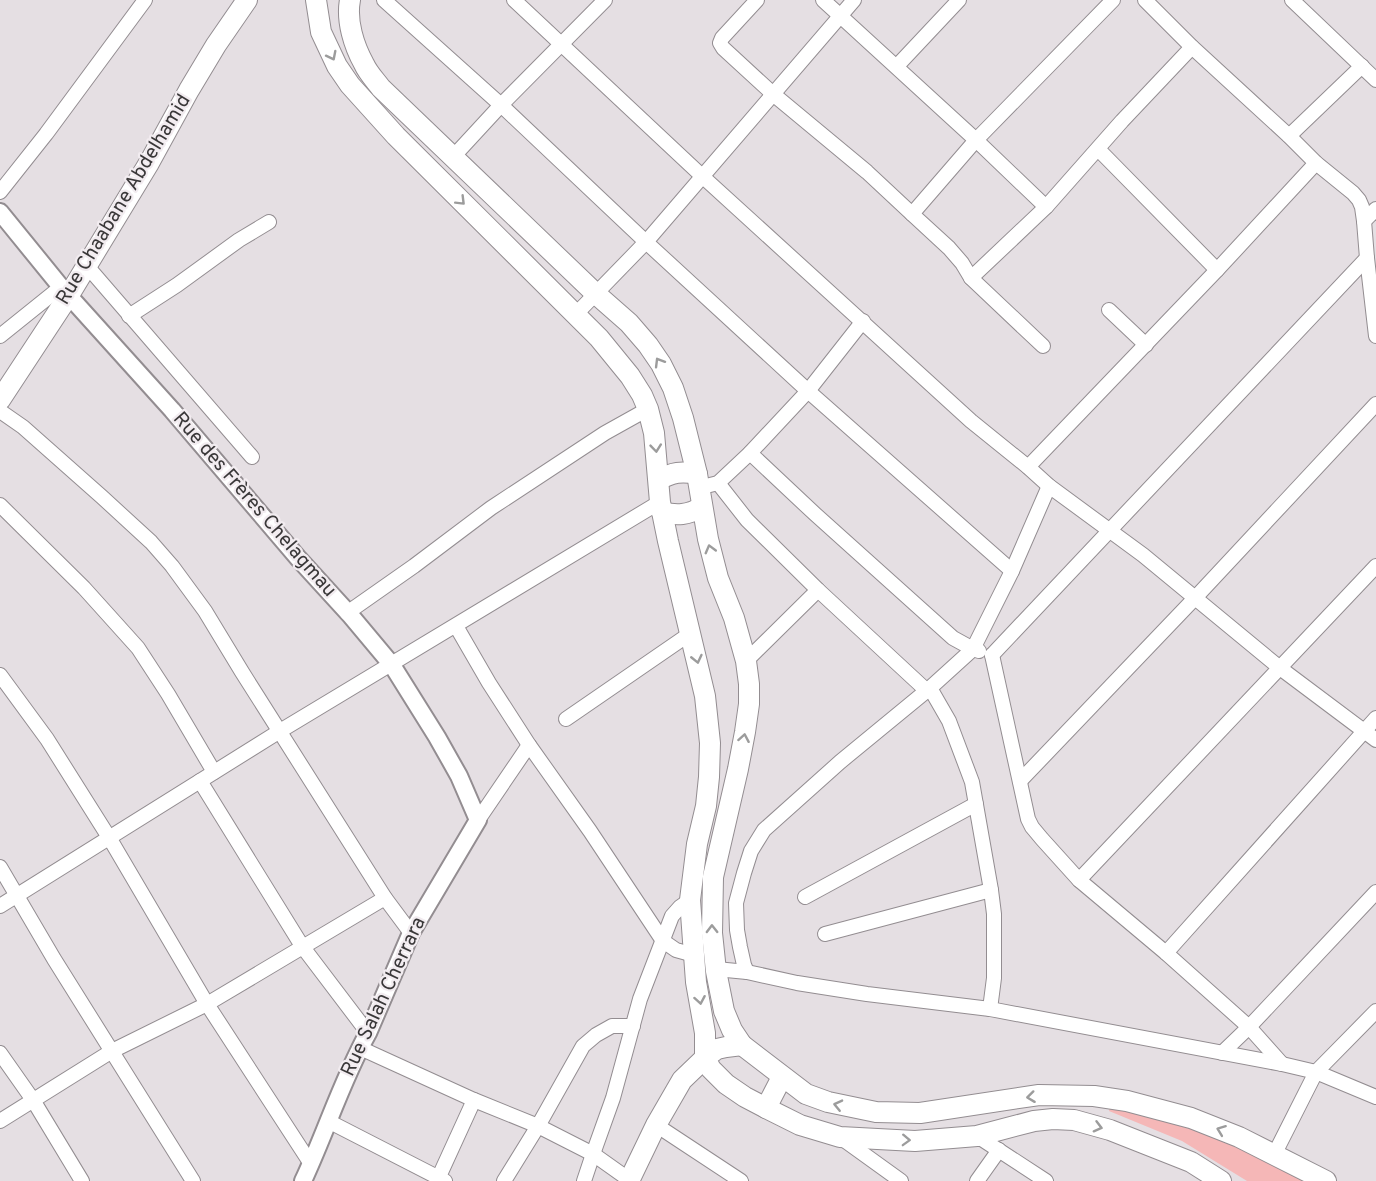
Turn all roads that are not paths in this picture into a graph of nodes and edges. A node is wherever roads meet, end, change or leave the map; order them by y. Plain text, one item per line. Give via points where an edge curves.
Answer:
1 (145, 0) edge
2 (247, 0) edge
3 (307, 0) edge
4 (350, 0) edge
5 (384, 0) edge
6 (514, 0) edge
7 (605, 0) edge
8 (757, 0) edge
9 (823, 0) edge
10 (854, 0) edge
11 (959, 0) edge
12 (1113, 0) edge
13 (1145, 0) edge
14 (1292, 0) edge
15 (317, 10) edge
16 (841, 17) junction
17 (561, 44) junction
18 (1192, 47) junction
19 (897, 66) junction
20 (1362, 66) junction
21 (1376, 80) edge
22 (773, 94) junction
23 (501, 105) junction
24 (1289, 135) junction
25 (976, 140) junction
26 (1098, 148) junction
27 (453, 157) junction
28 (1316, 163) junction
29 (702, 176) junction
30 (0, 192) edge
31 (1046, 207) junction
32 (1376, 209) edge
33 (912, 214) junction
34 (1, 217) edge
35 (1364, 220) junction
36 (269, 222) dead end
37 (646, 242) junction
38 (1367, 258) junction
39 (87, 266) junction
40 (1216, 270) junction
41 (971, 278) junction
42 (65, 292) junction
43 (596, 294) junction
44 (1109, 310) dead end
45 (576, 314) junction
46 (129, 316) junction
47 (863, 321) junction
48 (0, 336) edge
49 (1376, 336) edge
50 (1146, 345) junction
51 (1044, 346) dead end
52 (808, 391) junction
53 (0, 400) edge
54 (1376, 404) edge
55 (648, 409) junction
56 (0, 411) edge
57 (750, 453) junction
58 (252, 457) dead end
59 (1028, 467) junction
60 (659, 480) junction
61 (1049, 486) junction
62 (704, 488) junction
63 (0, 506) edge
64 (661, 507) junction
65 (1110, 531) junction
66 (1376, 566) edge
67 (1012, 571) junction
68 (818, 590) junction
69 (1195, 598) junction
70 (347, 613) junction
71 (456, 626) junction
72 (691, 633) junction
73 (973, 649) junction
74 (992, 655) junction
75 (746, 661) junction
76 (392, 665) junction
77 (1280, 668) junction
78 (1, 677) edge
79 (928, 689) junction
80 (1376, 718) edge
81 (566, 719) dead end
82 (280, 731) junction
83 (1363, 731) junction
84 (1376, 740) edge
85 (529, 745) junction
86 (214, 772) junction
87 (200, 780) junction
88 (1020, 781) junction
89 (976, 804) junction
90 (478, 820) junction
91 (110, 838) junction
92 (0, 867) edge
93 (1079, 880) junction
94 (991, 890) junction
95 (1376, 892) edge
96 (18, 895) junction
97 (805, 897) dead end
98 (385, 898) junction
99 (690, 900) junction
100 (0, 906) edge
101 (411, 933) junction
102 (825, 934) dead end
103 (663, 941) junction
104 (302, 946) junction
105 (1166, 953) junction
106 (694, 955) junction
107 (716, 969) junction
108 (747, 972) junction
109 (207, 1004) junction
110 (990, 1009) junction
111 (1376, 1011) edge
112 (633, 1026) junction
113 (1249, 1027) junction
114 (364, 1040) junction
115 (742, 1045) junction
116 (112, 1051) junction
117 (0, 1053) edge
118 (1222, 1053) junction
119 (705, 1058) junction
120 (1282, 1064) junction
121 (1316, 1072) junction
122 (782, 1077) junction
123 (1376, 1097) edge
124 (33, 1100) junction
125 (474, 1100) junction
126 (766, 1108) junction
127 (0, 1121) edge
128 (328, 1121) junction
129 (656, 1125) junction
130 (538, 1126) junction
131 (977, 1136) junction
132 (840, 1137) junction
133 (999, 1150) junction
134 (592, 1154) junction
135 (1274, 1155) junction
136 (311, 1164) junction
137 (440, 1180) edge
138 (82, 1181) edge
139 (194, 1181) edge
140 (303, 1181) edge
141 (504, 1181) edge
142 (584, 1181) edge
143 (630, 1181) edge
144 (741, 1181) edge
145 (901, 1181) edge
146 (977, 1181) edge
147 (1046, 1181) edge
148 (1221, 1181) edge
149 (1326, 1181) edge

1 - 30 street
2 - 39 main road, Rue Chaabane Abdelhamid via 216,45
3 - 15 main road
4 - 27 main road via 352,34 364,65 381,88
5 - 23 street
6 - 17 street
7 - 17 street
8 - 22 street via 720,43
9 - 16 street
10 - 16 street
11 - 19 street
12 - 25 street
13 - 18 street
14 - 20 street
15 -> 45 main road via 328,48 350,85 396,136
16 - 19 street
16 - 22 street
17 - 23 street
17 - 29 street
18 - 24 street
18 - 26 street
19 - 25 street
20 - 21 street
20 - 24 street
22 - 29 street
22 - 33 street
23 - 27 street
23 - 37 street
24 - 28 street
25 - 31 street
25 - 33 street
26 - 31 street
26 - 40 street
27 - 43 main road
28 - 35 street via 1353,193 1362,207
28 - 40 street
29 - 37 street
29 - 47 street
31 - 41 street
32 - 35 street
33 - 41 street via 962,263
34 - 42 street, Rue des Frères Chelagmau
35 - 38 street
36 - 46 street
37 - 43 street
37 - 52 street
38 - 49 street
38 - 65 street
39 - 42 main road, Rue Chaabane Abdelhamid
39 - 46 street
40 - 50 street
41 - 51 street
42 - 48 street
42 - 53 main road, Rue Chaabane Abdelhamid
42 - 70 street, Rue des Frères Chelagmau
43 - 45 street
62 -> 43 main road via 673,388 661,364 628,323
44 - 50 street
45 - 55 main road via 630,376
46 - 58 street
47 - 52 street
47 - 59 street via 971,421
50 - 59 street
52 - 57 street
52 - 67 street
54 - 69 street
55 -> 60 main road
55 - 70 street via 491,508
56 - 82 street via 151,542 194,594
57 - 62 street
57 - 73 street via 953,638
59 - 61 street
60 - 62 main road via 676,472 687,472
60 - 64 main road
61 - 65 street
61 - 67 street
62 - 64 main road via 694,512 673,515
62 - 68 street via 747,520
75 -> 62 main road via 708,539
63 - 86 street via 84,588 138,648
64 - 71 street via 582,548
64 - 72 main road
65 - 69 street
65 - 74 street
66 - 77 street
67 - 73 street
68 - 75 street
68 - 79 street
69 - 77 street
69 - 88 street
70 - 76 street, Rue des Frères Chelagmau
71 - 76 street
71 - 85 street
72 - 81 street
72 -> 99 main road via 705,696 710,743 706,806
73 - 74 street
73 - 79 street
74 - 88 street
107 -> 75 main road via 713,877 745,732 749,704
76 - 82 street
76 - 90 street, Rue des Frères Chelagmau via 459,776
77 - 83 street
77 - 93 street
78 - 91 street via 47,739
79 - 89 street via 955,736
79 - 108 street via 764,830 751,851 736,903 737,930
80 - 83 street
82 - 86 street
82 - 98 street
83 - 84 street
83 - 105 street
85 - 90 street
85 - 103 street
86 - 87 street
87 - 91 street
87 - 104 street
88 - 93 street via 1032,827
89 - 94 street
89 - 97 street
90 - 101 street, Rue Salah Cherrara
91 - 96 street
91 - 109 street
92 - 96 street
93 - 105 street
94 - 102 street
94 - 110 street via 994,978
95 - 113 street
96 - 100 street
96 - 116 street
98 - 101 street
98 - 104 street
99 - 103 street via 672,916
99 - 106 main road
101 - 114 street, Rue Salah Cherrara
103 - 106 street
103 - 112 street
104 - 109 street
104 - 114 street
105 - 113 street
106 -> 119 main road
107 - 108 street
107 - 115 main road via 724,1011
108 - 110 street via 855,992
109 - 116 street
109 - 136 street
110 - 118 street
111 - 121 street
112 - 130 street via 612,1026 584,1046
112 - 134 street
113 - 118 street
113 - 120 street
114 - 125 street
114 - 128 street, Rue Salah Cherrara
115 - 119 main road via 717,1049
115 - 122 main road
116 - 124 street
116 - 139 street
117 - 124 street
118 - 120 street
119 - 126 main road via 726,1084
119 - 129 main road via 682,1080
120 - 121 street
121 - 123 street
121 - 135 street
122 - 126 main road
135 -> 122 main road via 1191,1118 1127,1101 1039,1095 920,1113 876,1112 806,1094
124 - 127 street
124 - 138 street
125 - 130 street
125 - 137 street
126 - 132 main road via 800,1125
128 - 136 street, Rue Salah Cherrara
128 - 137 street
129 - 143 main road
129 - 144 street
130 - 134 street
130 - 141 street
132 -> 131 main road via 915,1141
131 - 133 street
131 -> 148 main road via 1034,1121 1074,1120 1191,1162
132 - 145 street
133 - 146 street
133 - 147 street
134 - 142 street
134 - 143 street
135 - 149 main road
136 - 140 street, Rue Salah Cherrara

